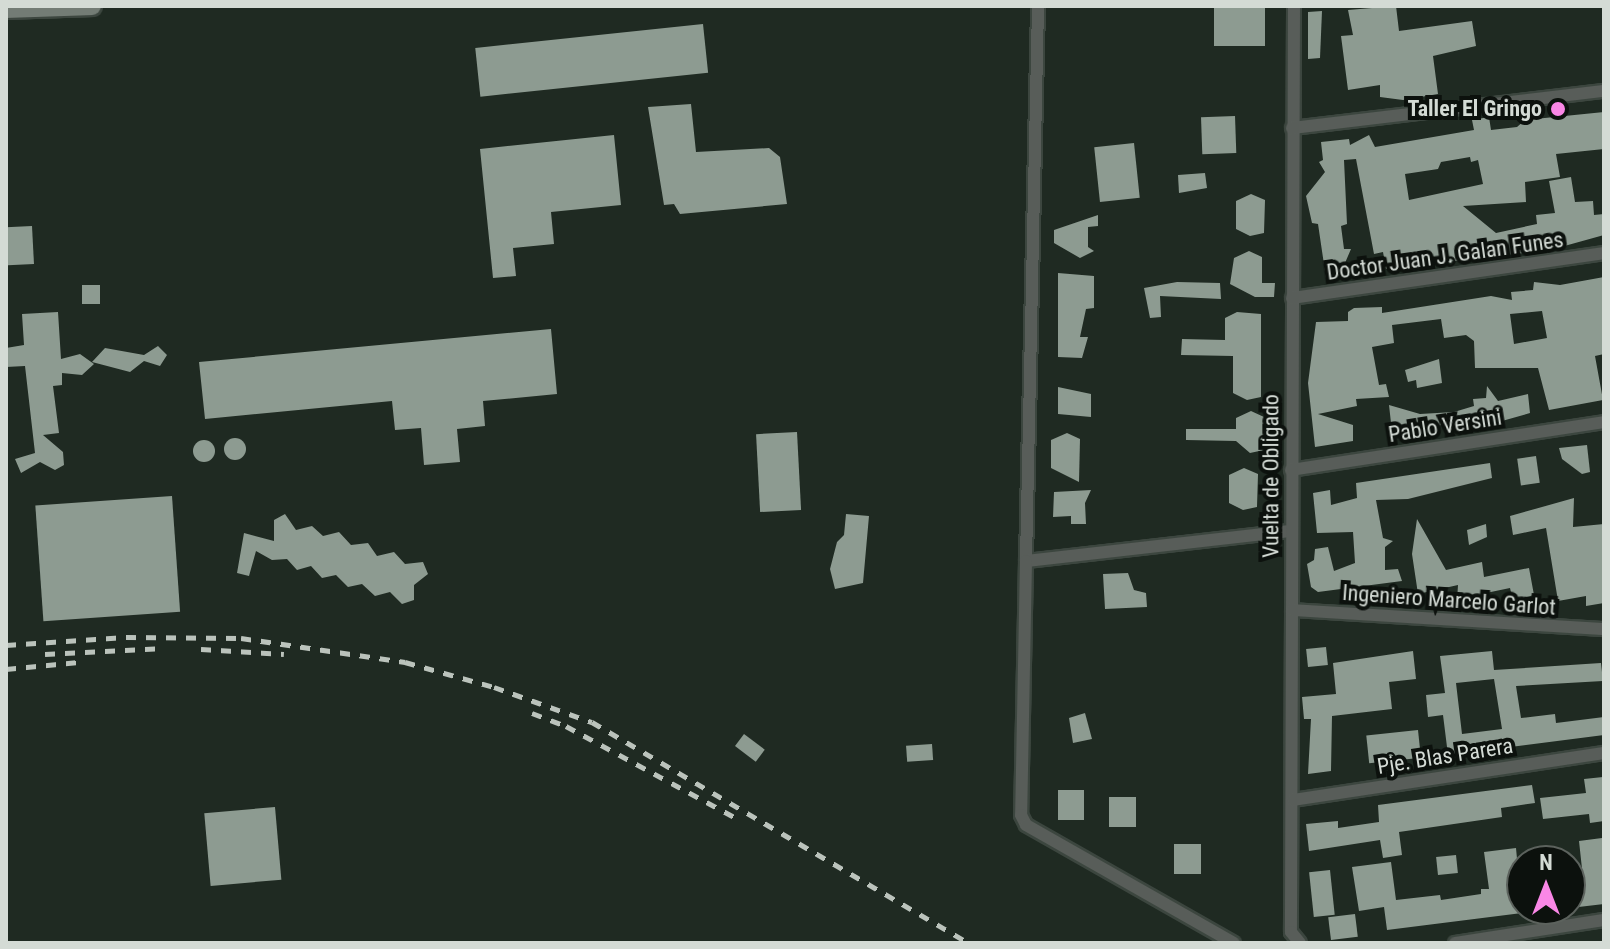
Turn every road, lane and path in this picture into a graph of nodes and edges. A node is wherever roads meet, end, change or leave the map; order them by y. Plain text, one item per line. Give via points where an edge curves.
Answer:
1 (84, 6) edge
2 (92, 6) edge
3 (1038, 6) edge
4 (1294, 6) edge
5 (6, 9) edge
6 (1604, 91) edge
7 (1292, 128) junction
8 (1604, 253) edge
9 (1292, 298) junction
10 (1604, 422) edge
11 (1291, 470) junction
12 (1290, 531) junction
13 (1026, 561) junction
14 (1292, 610) junction
15 (1604, 629) edge
16 (1604, 753) edge
17 (1293, 800) junction
18 (1604, 920) edge
19 (1234, 943) edge
20 (1300, 943) edge
21 (1455, 943) edge

1 - 2 main road
1 - 5 main road
3 - 13 street
4 - 7 street, Vuelta de Obligado
6 - 7 street
7 - 9 street, Vuelta de Obligado
8 - 9 street, Doctor Juan J. Galan Funes
9 - 11 street, Vuelta de Obligado
10 - 11 street, Pablo Versini
11 - 12 street, Vuelta de Obligado
12 - 13 street
12 - 14 street, Vuelta de Obligado
13 - 19 street via 1021,815 1026,825
14 - 15 street, Ingeniero Marcelo Garlot
14 - 17 street, Vuelta de Obligado
16 - 17 street, Pje. Blas Parera
17 - 20 street, Vuelta de Obligado via 1291,932
18 - 21 street

